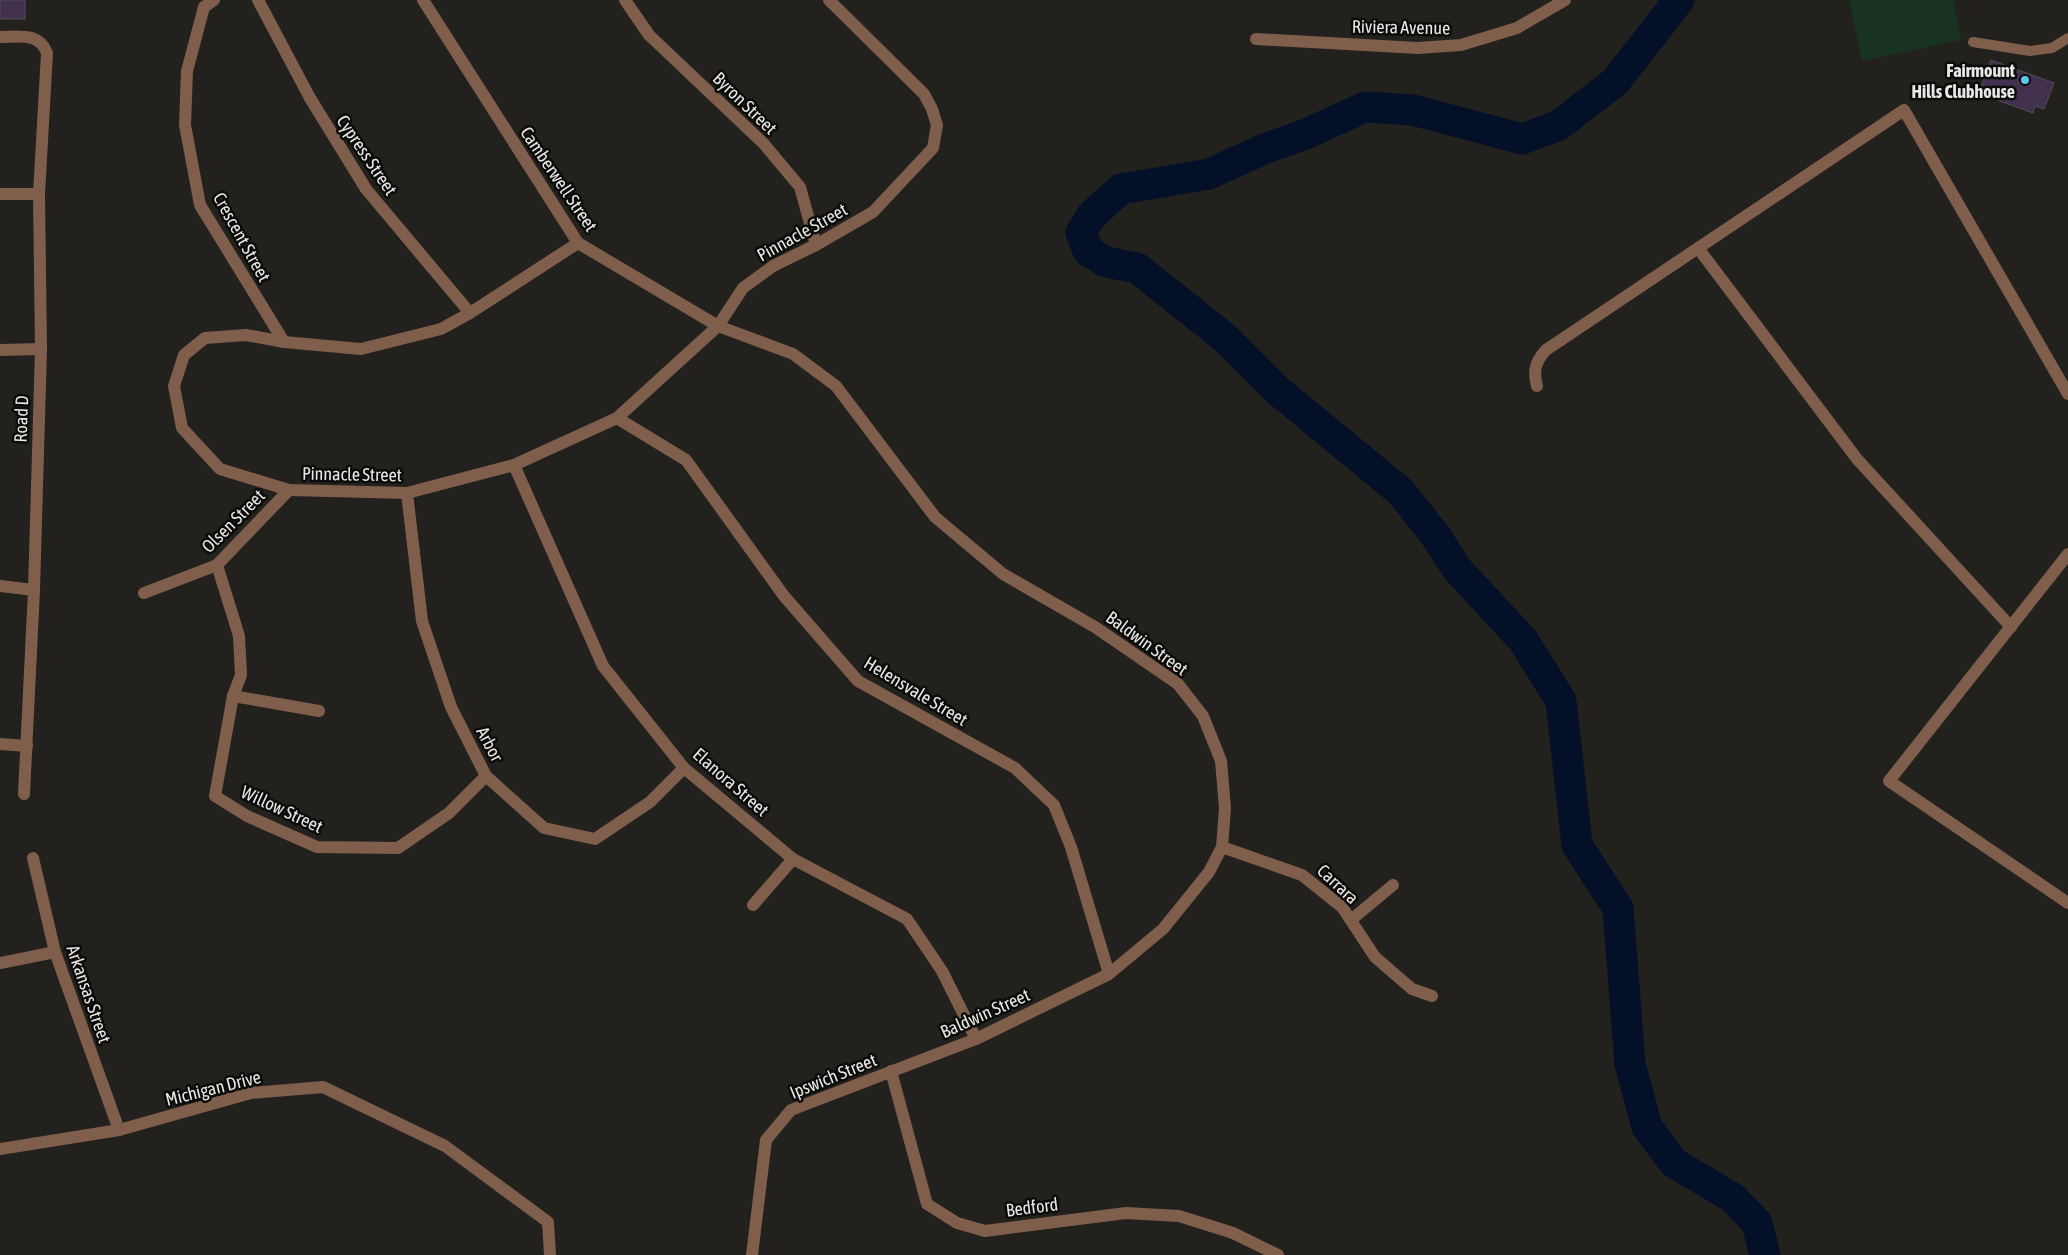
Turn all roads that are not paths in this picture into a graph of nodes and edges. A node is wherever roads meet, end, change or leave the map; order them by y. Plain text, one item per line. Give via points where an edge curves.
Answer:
1 (214, 0) edge
2 (258, 0) edge
3 (423, 0) edge
4 (625, 0) edge
5 (829, 0) edge
6 (1565, 0) edge
7 (0, 36) edge
8 (2068, 38) edge
9 (1256, 39) dead end
10 (1973, 42) dead end
11 (0, 194) edge
12 (39, 194) junction
13 (578, 243) junction
14 (816, 246) junction
15 (1698, 248) junction
16 (470, 313) junction
17 (718, 326) junction
18 (284, 342) junction
19 (41, 349) junction
20 (0, 350) edge
21 (1537, 386) dead end
22 (2068, 394) edge
23 (617, 418) junction
24 (514, 465) junction
25 (288, 490) junction
26 (407, 493) junction
27 (2068, 554) edge
28 (217, 565) junction
29 (0, 586) edge
30 (34, 590) junction
31 (144, 593) dead end
32 (2011, 627) junction
33 (233, 696) junction
34 (319, 710) dead end
35 (0, 744) edge
36 (27, 746) junction
37 (684, 768) junction
38 (486, 776) junction
39 (24, 794) dead end
40 (1222, 847) junction
41 (793, 859) junction
42 (34, 862) dead end
43 (1393, 885) dead end
44 (2068, 903) edge
45 (753, 905) dead end
46 (1351, 920) junction
47 (55, 952) junction
48 (0, 963) edge
49 (1109, 974) junction
50 (1432, 996) dead end
51 (976, 1039) junction
52 (891, 1071) junction
53 (119, 1130) junction
54 (0, 1149) edge
55 (550, 1255) edge
56 (752, 1255) edge
57 (1278, 1255) edge

1 - 18 street, Crescent Street via 204,7 187,72 185,125 200,205
2 - 16 street, Cypress Street via 310,98 366,190
3 - 13 street, Camberwell Street
4 - 14 street, Byron Street via 649,34 764,144 800,187
5 - 14 street, Pinnacle Street via 924,94 937,125 933,148 873,212
6 - 9 street, Riviera Avenue via 1517,28 1460,45 1418,48
7 - 12 street, Road D via 33,37 47,53
8 - 10 lane via 2052,48 2030,51
11 - 12 street
12 - 19 street, Road D
13 - 16 street, Pinnacle Street
13 - 17 street, Camberwell Street
14 - 17 street, Pinnacle Street via 773,266 743,288
15 - 21 street via 1546,350 1534,367
15 - 22 street via 1904,110
15 - 32 street via 1857,459
16 - 18 street, Pinnacle Street via 441,329 361,349
17 - 23 street, Pinnacle Street
17 - 40 street, Baldwin Street via 793,354 836,386 935,516 1002,574 1095,627 1178,684 1203,716 1221,761
18 - 25 street, Pinnacle Street via 246,335 205,338 184,356 174,386 182,428 220,469
19 - 20 street
19 - 30 street, Road D
23 - 24 street, Pinnacle Street
23 - 49 street, Helensvale Street via 686,460 784,596 858,681 1015,768 1054,805 1071,846
24 - 26 street, Pinnacle Street
24 - 37 street, Elanora Street via 603,666
25 - 26 street, Pinnacle Street
25 - 28 street, Olsen Street
26 - 38 street, Arbor via 422,621 451,707
27 - 32 street
28 - 31 street, Olsen Street
28 - 33 street, Willow Street via 240,636 241,675
29 - 30 street
30 - 36 street, Road D
32 - 44 street via 1889,781
33 - 34 street
33 - 38 street, Willow Street via 215,796 248,816 317,847 398,848 449,813
35 - 36 street
36 - 39 street, Road D
37 - 38 street, Arbor via 650,802 595,839 544,828
37 - 41 street, Elanora Street
40 - 46 street, Carrara via 1302,874 1342,907
40 - 49 street, Baldwin Street via 1210,872 1163,929
41 - 45 street
41 - 51 street, Elanora Street via 907,919 942,971
42 - 47 street, Arkansas Street
43 - 46 street
46 - 50 street, Carrara via 1375,957 1412,989
47 - 48 street
47 - 53 street, Arkansas Street
49 - 51 street, Baldwin Street
51 - 52 street, Baldwin Street
52 - 56 street, Ipswich Street via 791,1110 766,1140
52 - 57 street, Bedford via 927,1204 956,1223 985,1231 1126,1213 1179,1216 1233,1233
53 - 54 street, Michigan Drive
53 - 55 street, Michigan Drive via 251,1093 323,1087 445,1146 548,1222

